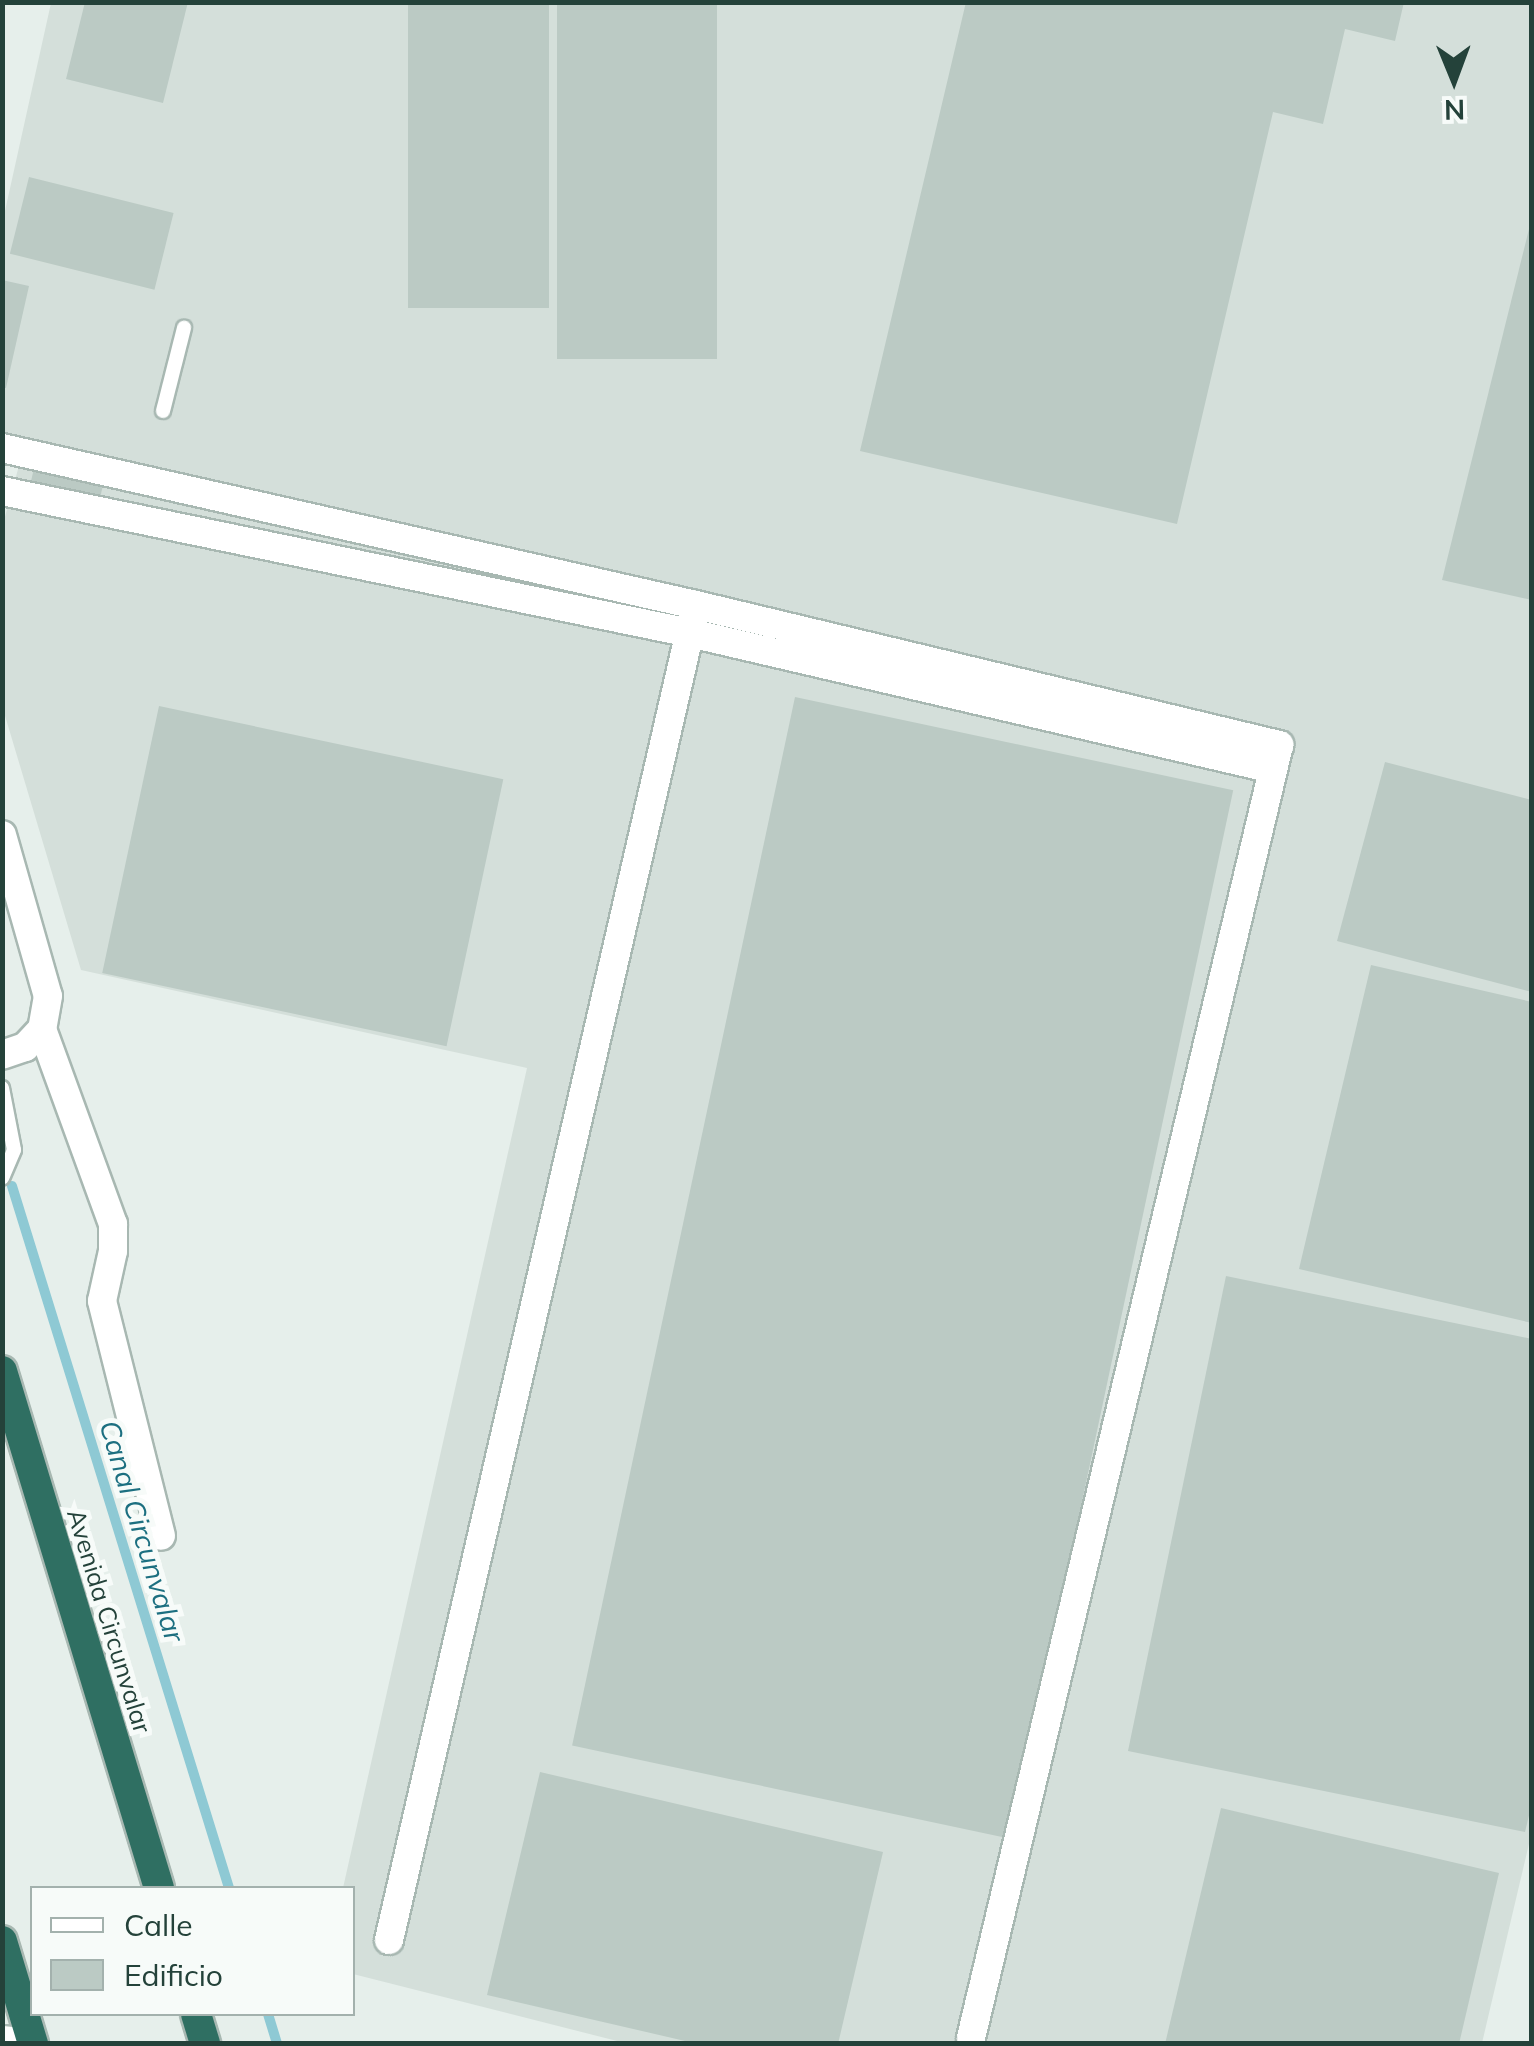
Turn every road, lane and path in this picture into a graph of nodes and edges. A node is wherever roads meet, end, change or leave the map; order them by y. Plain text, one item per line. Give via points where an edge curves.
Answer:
1 (184, 328) dead end
2 (162, 411) dead end
3 (2, 448) edge
4 (2, 491) edge
5 (693, 619) junction
6 (2, 835) edge
7 (42, 1029) junction
8 (2, 1056) edge
9 (2, 1088) edge
10 (2, 1178) edge
11 (2, 1371) edge
12 (161, 1536) dead end
13 (157, 1886) edge
14 (389, 1940) dead end
15 (2, 1941) edge
16 (197, 2016) edge
17 (972, 2038) dead end
18 (2, 2040) edge
19 (32, 2043) edge
20 (205, 2044) edge

1 - 2 lane
3 - 5 street
4 - 5 street
5 - 14 street
5 - 17 street via 1276,757
6 - 7 street via 48,996
7 - 8 street via 25,1047
7 - 12 street via 114,1224 102,1300
9 - 10 lane via 14,1150
11 - 13 highway, Avenida Circunvalar
15 - 19 highway
16 - 20 highway
18 - 19 street

